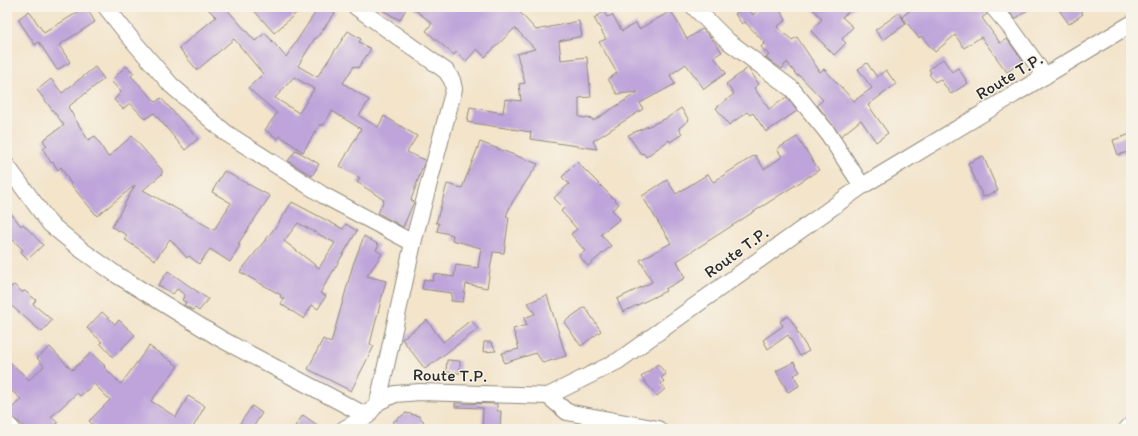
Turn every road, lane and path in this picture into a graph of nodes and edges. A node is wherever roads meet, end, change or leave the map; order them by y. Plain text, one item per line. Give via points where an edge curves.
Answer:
1 (106, 7) edge
2 (356, 7) edge
3 (694, 7) edge
4 (993, 7) edge
5 (1131, 24) edge
6 (1045, 76) junction
7 (7, 166) edge
8 (862, 186) junction
9 (413, 243) junction
10 (548, 396) junction
11 (378, 402) junction
12 (367, 416) junction
13 (7, 424) edge
14 (1131, 425) edge
15 (12, 429) edge
16 (344, 429) edge
17 (658, 429) edge
18 (1127, 429) edge

1 - 9 street via 171,85 226,133 323,195
2 - 9 street via 446,71 452,80 454,89
3 - 8 street via 728,41 792,89 827,132
4 - 6 street
5 - 6 street, Route T.P.
6 - 8 street, Route T.P.
7 - 12 street via 50,224 117,276 221,339
8 - 10 street, Route T.P. via 618,361
9 - 11 street
10 - 11 street, Route T.P. via 420,392 395,394
10 - 17 street via 567,412
11 - 12 street, Route T.P.
12 - 16 street, Route T.P.
13 - 15 street
14 - 18 street

